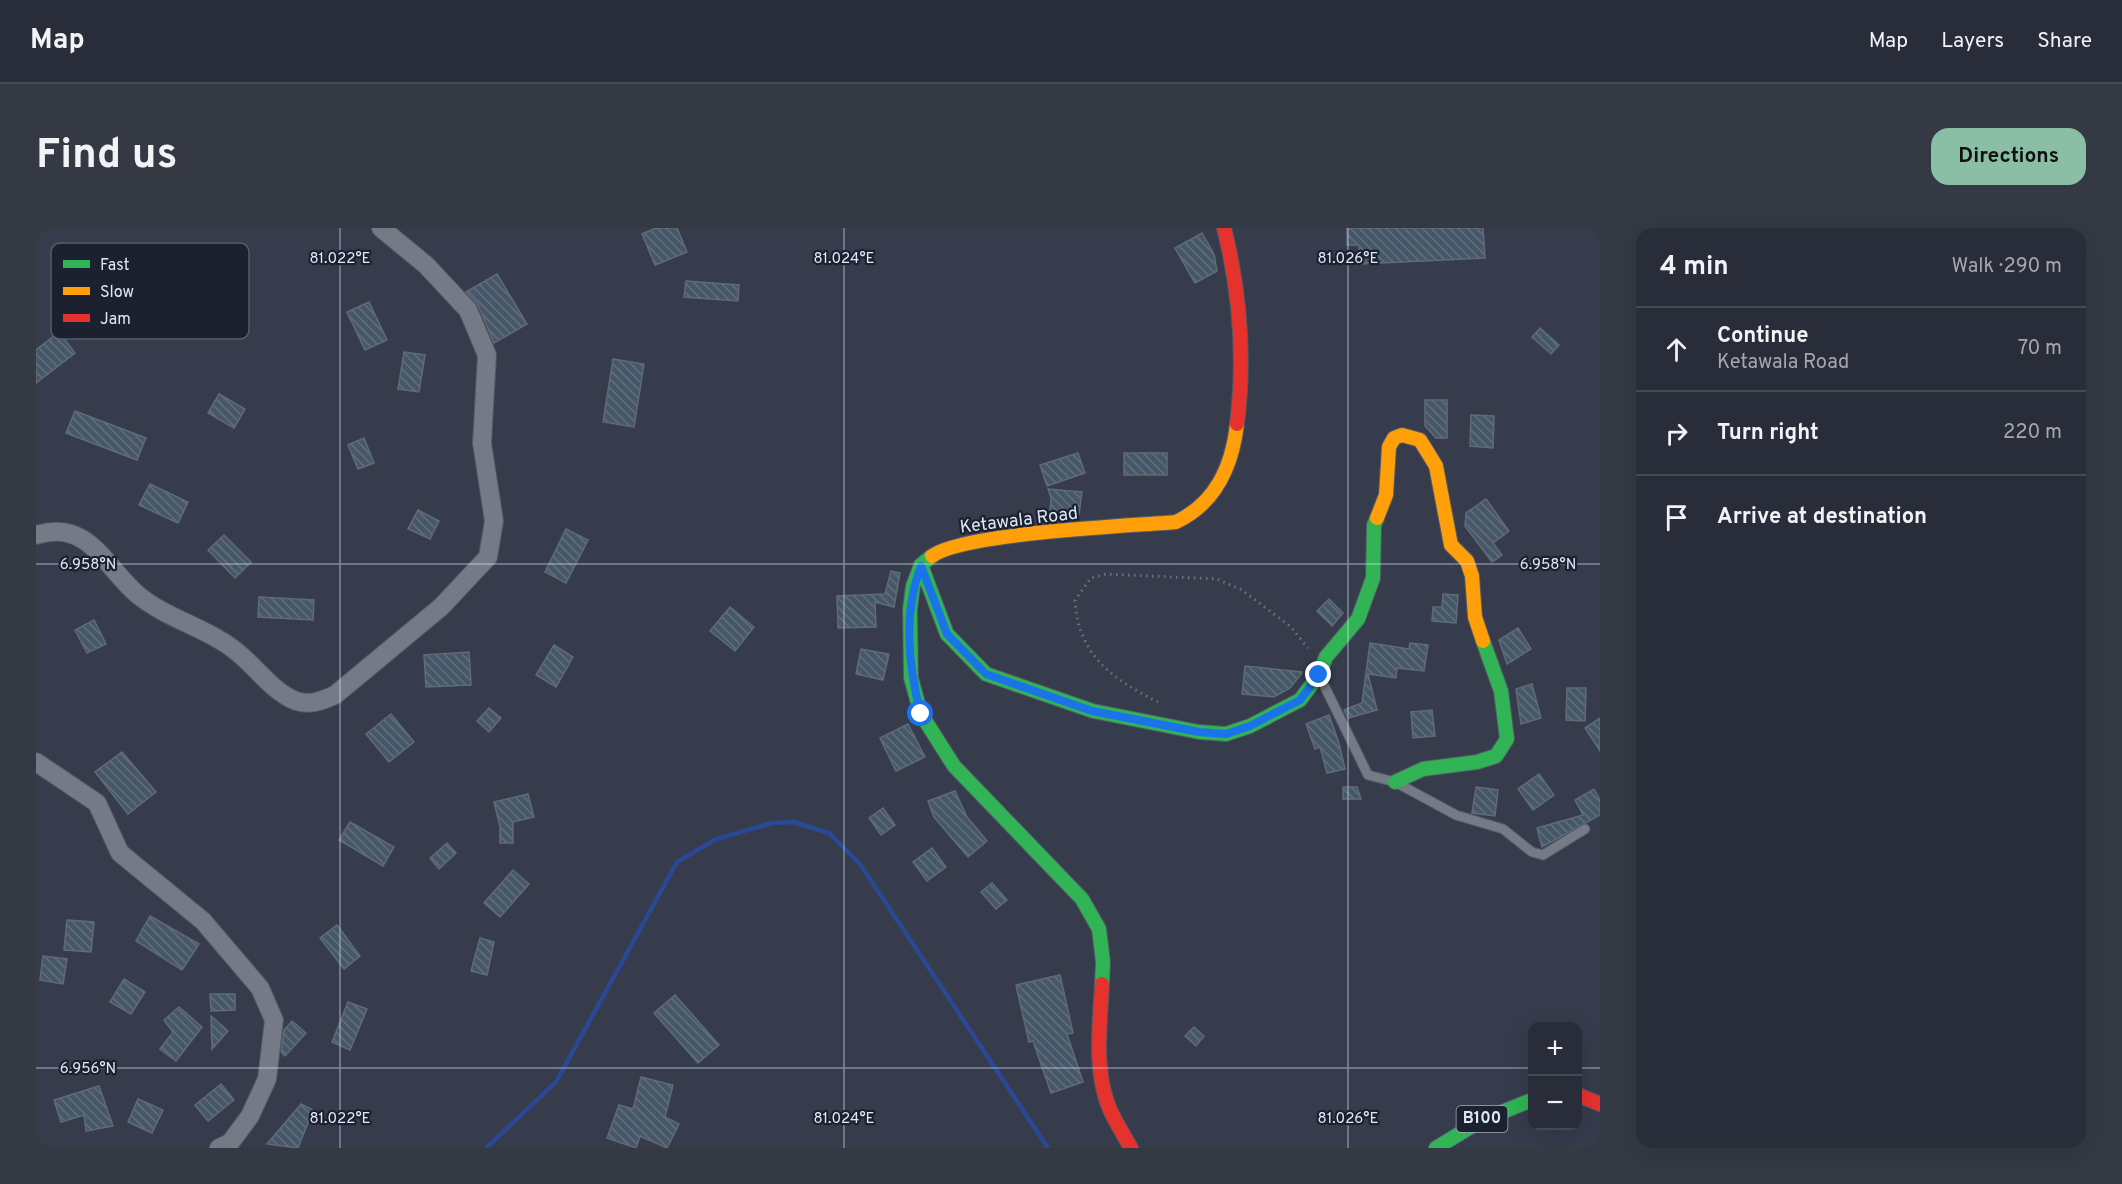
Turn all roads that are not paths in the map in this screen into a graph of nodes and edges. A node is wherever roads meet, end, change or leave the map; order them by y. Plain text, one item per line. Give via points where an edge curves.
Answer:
1 (381, 228) edge
2 (1224, 228) edge
3 (36, 535) edge
4 (921, 566) junction
5 (1319, 675) junction
6 (36, 762) edge
7 (1395, 782) junction
8 (1585, 830) dead end
9 (1582, 1097) edge
10 (1528, 1101) edge
11 (1600, 1104) edge
12 (219, 1148) edge
13 (1131, 1148) edge
14 (1436, 1148) edge

1 - 3 street via 426,265 468,310 487,355 482,443 494,521 488,557 441,607 335,694 316,703 298,702 281,693 235,650 138,595 92,545 70,532 52,530
2 - 4 main road, Ketawala Road via 1238,314 1242,403 1232,456 1217,490 1198,512 1176,522 976,541 938,552
4 - 5 main road via 947,634 986,674 1092,711 1226,734 1300,700
4 - 13 main road via 910,609 911,678 921,714 954,766 1093,914 1102,946 1102,1080 1110,1110
5 - 7 lane via 1368,775
5 - 7 main road via 1326,657 1358,619 1373,578 1374,525 1386,495 1389,447 1394,438 1402,435 1420,440 1436,466 1451,545 1467,561 1472,576 1475,617 1501,691 1508,739 1496,756 1423,769
6 - 12 street via 97,803 120,853 203,921 260,988 274,1020 267,1078 250,1116 230,1143
7 - 8 lane via 1456,815 1503,830 1532,852 1543,855
9 - 11 main road
10 - 14 main road, B100 via 1472,1123

